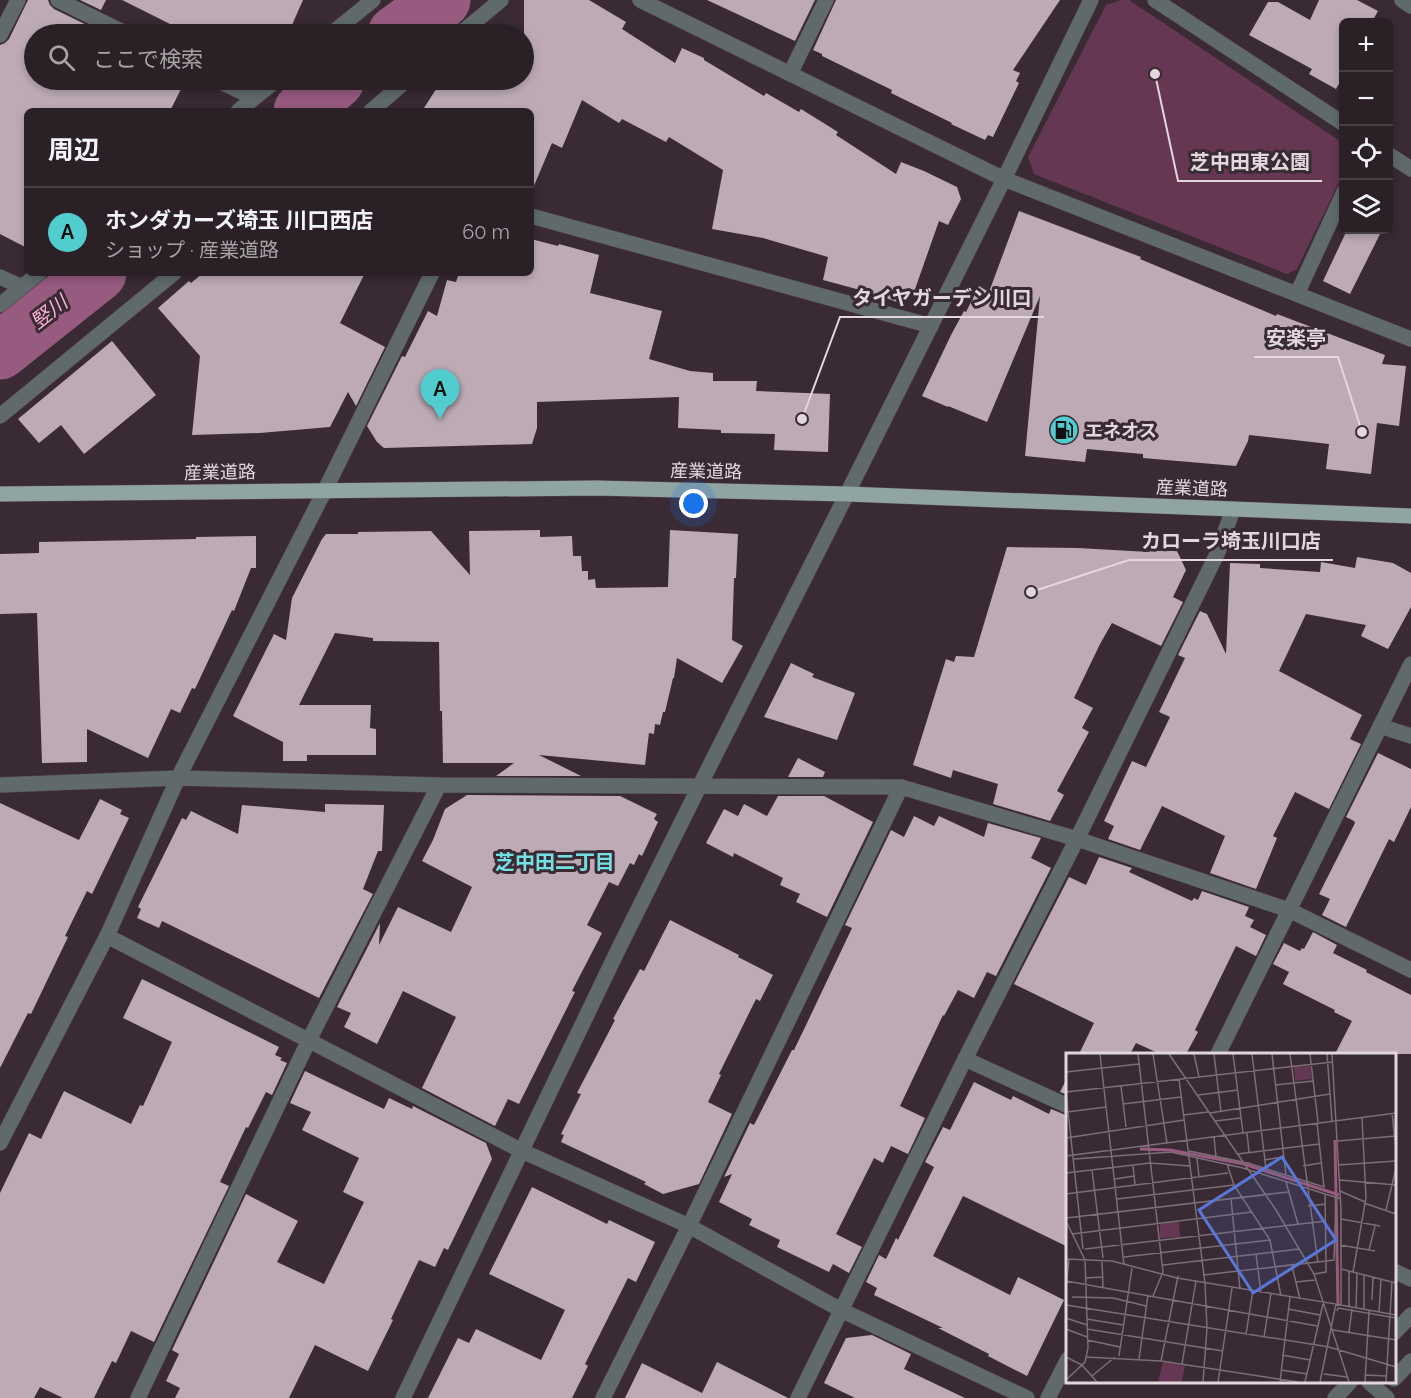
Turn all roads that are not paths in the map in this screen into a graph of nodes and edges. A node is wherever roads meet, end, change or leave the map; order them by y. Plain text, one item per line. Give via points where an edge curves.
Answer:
1 (18, 0) edge
2 (58, 0) edge
3 (373, 0) edge
4 (501, 0) edge
5 (640, 0) edge
6 (826, 0) edge
7 (1091, 0) edge
8 (1155, 0) edge
9 (1402, 0) edge
10 (1411, 6) edge
11 (107, 24) edge
12 (343, 24) edge
13 (472, 24) edge
14 (0, 35) edge
15 (790, 74) junction
16 (238, 90) edge
17 (264, 90) edge
18 (395, 90) edge
19 (254, 98) junction
20 (242, 108) edge
21 (374, 108) edge
22 (1339, 121) edge
23 (1393, 157) edge
24 (1411, 169) edge
25 (1004, 179) junction
26 (1339, 203) edge
27 (534, 217) edge
28 (35, 276) edge
29 (170, 276) edge
30 (431, 276) edge
31 (0, 277) edge
32 (22, 287) junction
33 (1297, 294) junction
34 (0, 305) edge
35 (931, 326) junction
36 (1411, 339) edge
37 (0, 416) edge
38 (325, 490) junction
39 (0, 494) edge
40 (848, 494) junction
41 (1233, 509) junction
42 (1411, 516) edge
43 (1411, 664) edge
44 (1380, 726) junction
45 (1411, 736) edge
46 (178, 778) junction
47 (0, 784) edge
48 (439, 785) junction
49 (699, 787) junction
50 (901, 787) junction
51 (1077, 839) junction
52 (1289, 910) junction
53 (107, 936) junction
54 (1411, 970) edge
55 (309, 1040) junction
56 (1218, 1053) edge
57 (965, 1059) junction
58 (1066, 1105) edge
59 (0, 1143) edge
60 (522, 1151) junction
61 (689, 1226) junction
62 (1396, 1272) edge
63 (1411, 1280) edge
64 (842, 1310) junction
65 (1411, 1315) edge
66 (1396, 1332) edge
67 (1411, 1361) edge
68 (1066, 1363) edge
69 (1396, 1377) edge
70 (1349, 1383) edge
71 (1370, 1383) edge
72 (1391, 1383) edge
73 (1382, 1396) edge
74 (138, 1398) edge
75 (403, 1398) edge
76 (603, 1398) edge
77 (798, 1398) edge
78 (1027, 1398) edge
79 (1048, 1398) edge
80 (1335, 1398) edge

1 - 14 street
2 - 11 street
3 - 12 street
4 - 13 street
5 - 15 street
6 - 15 street
7 - 25 street
8 - 22 street
9 - 10 street
15 - 25 street
16 - 19 street
17 - 19 street
18 - 21 street
19 - 20 street
23 - 24 street
25 - 33 street
25 - 35 street
26 - 33 street
27 - 35 street
28 - 32 street
29 - 37 street
30 - 38 street
31 - 32 street
32 - 34 street
33 - 36 street
35 - 40 street
38 - 39 main road, 産業道路
38 - 40 main road, 産業道路 via 596,488
38 - 46 street
40 - 41 main road, 産業道路
40 - 49 street
41 - 42 main road, 産業道路
41 - 51 street via 1218,552
43 - 44 street
44 - 45 street
44 - 52 street
46 - 47 street
46 - 48 street
46 - 53 street
48 - 49 street
48 - 55 street
49 - 50 street
49 - 60 street
50 - 51 street
50 - 61 street
51 - 52 street
51 - 57 street
52 - 54 street
52 - 56 street
53 - 55 street
53 - 59 street
55 - 60 street
55 - 74 street
57 - 58 street
57 - 64 street
60 - 61 street
60 - 75 street
61 - 64 street
61 - 76 street
62 - 63 street
64 - 77 street
64 - 78 street
65 - 66 street
67 - 69 street
68 - 79 street
70 - 80 street
71 - 73 street
72 - 73 street

